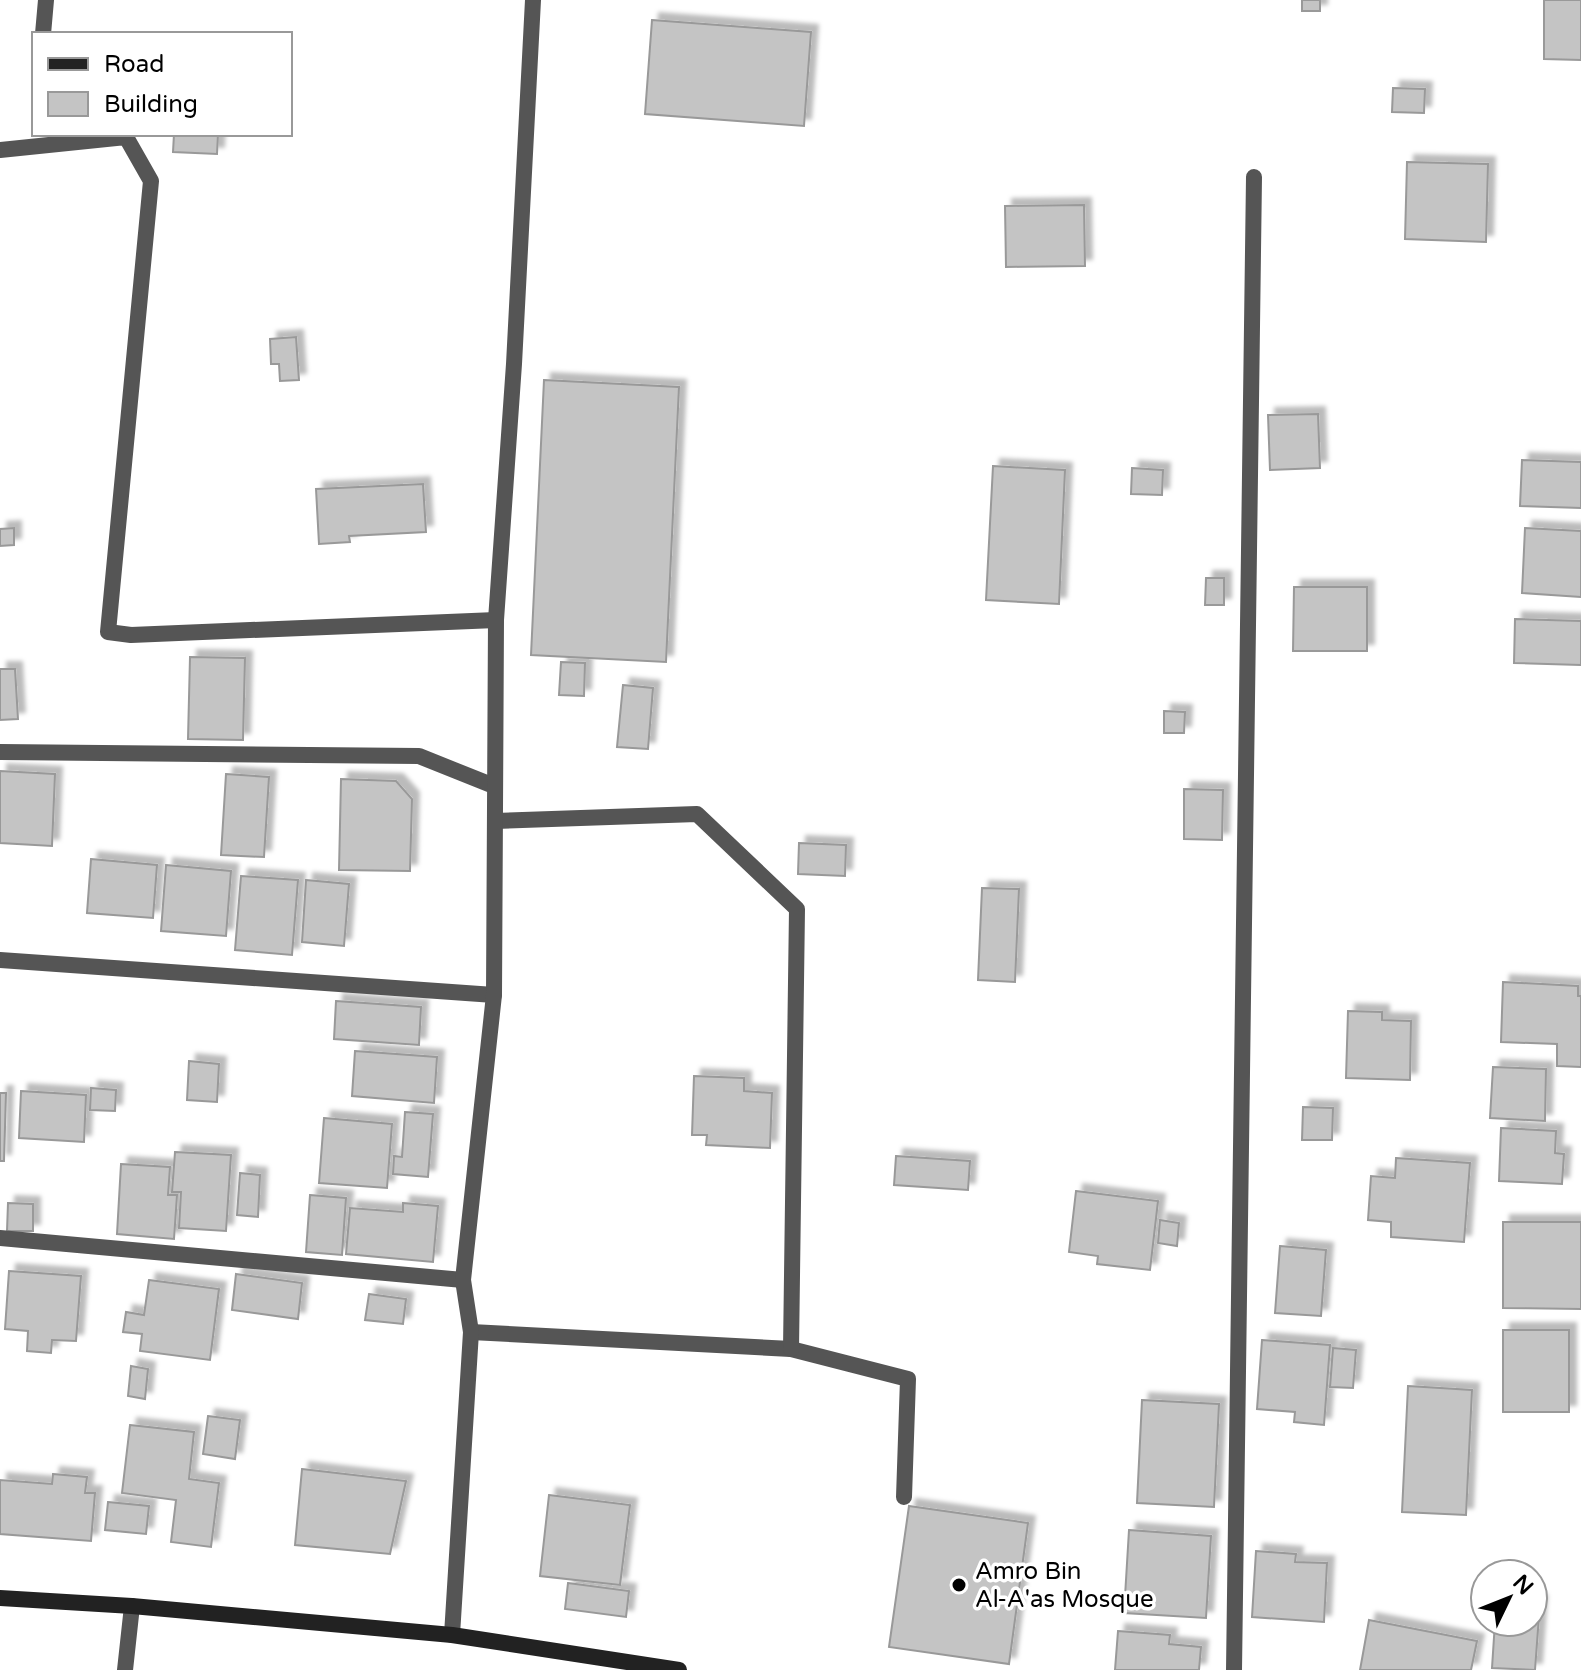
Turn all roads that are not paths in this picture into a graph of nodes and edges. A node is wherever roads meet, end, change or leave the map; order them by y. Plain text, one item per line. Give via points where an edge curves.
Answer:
1 (46, 0) edge
2 (533, 0) edge
3 (43, 32) edge
4 (36, 140) edge
5 (0, 150) edge
6 (1254, 177) dead end
7 (496, 620) junction
8 (0, 752) edge
9 (494, 786) junction
10 (495, 821) junction
11 (0, 960) edge
12 (494, 995) junction
13 (0, 1238) edge
14 (463, 1280) junction
15 (471, 1332) junction
16 (791, 1349) junction
17 (904, 1497) dead end
18 (0, 1598) edge
19 (132, 1606) junction
20 (452, 1635) junction
21 (624, 1666) edge
22 (125, 1670) edge
23 (679, 1670) edge
24 (1234, 1670) edge

1 - 3 street
2 - 7 street
4 - 5 street
4 - 7 street via 126,137 151,181 108,632
6 - 24 street
7 - 9 street
8 - 9 street via 419,756
9 - 10 street
10 - 12 street
10 - 16 street via 697,814 797,909
11 - 12 street
12 - 14 street
13 - 14 street
14 - 15 street
15 - 16 street
15 - 20 street
16 - 17 street via 908,1379
18 - 19 street
19 - 20 street
19 - 22 street
20 - 21 street
21 - 23 street

